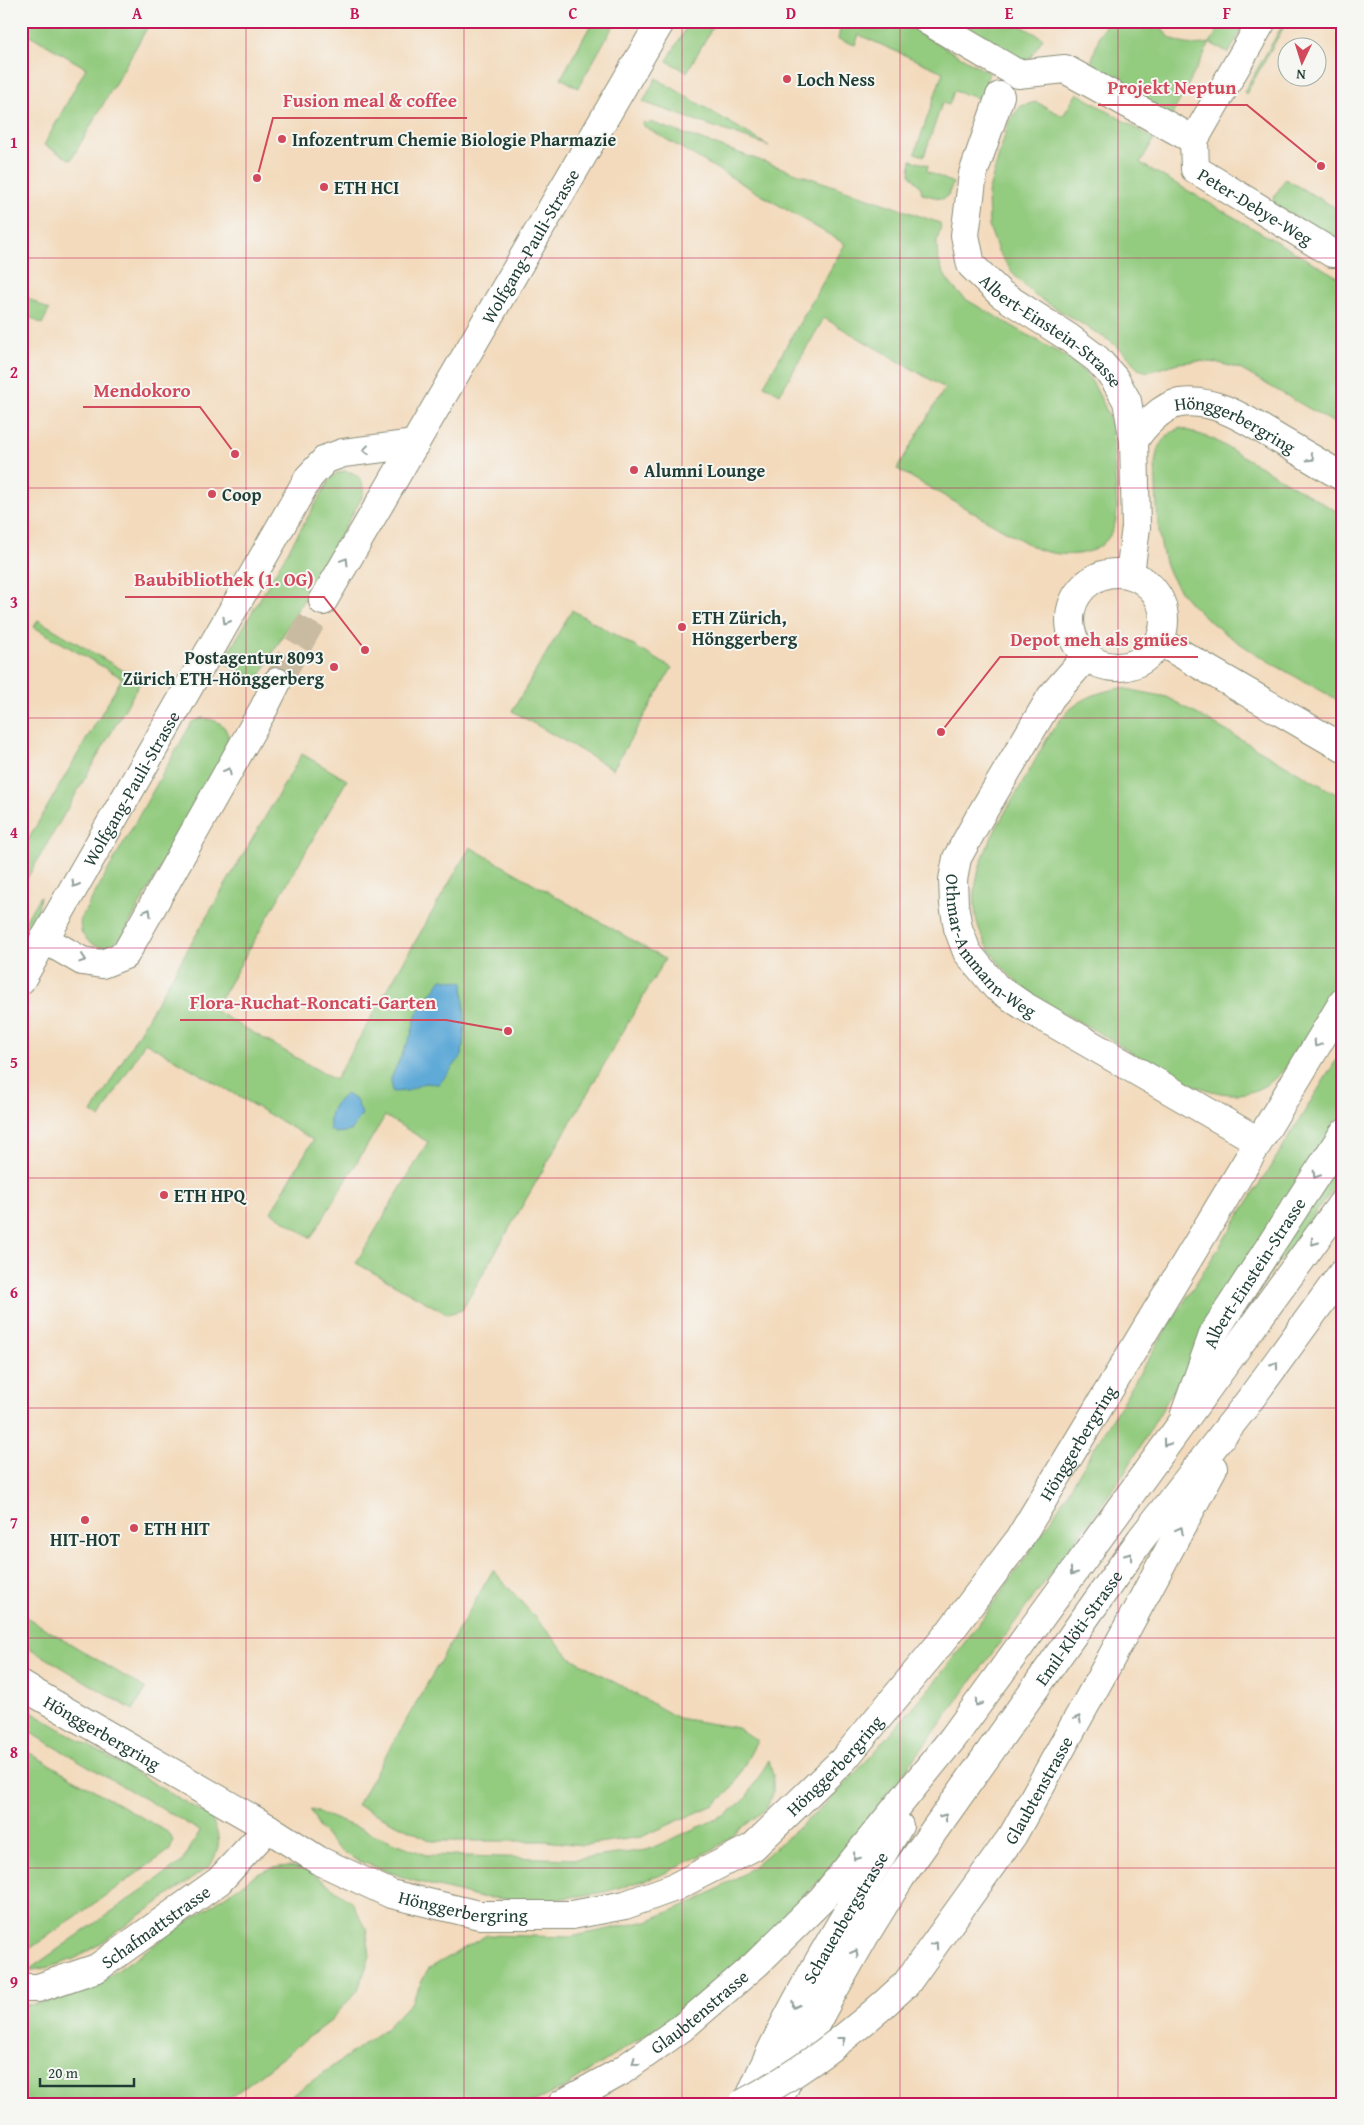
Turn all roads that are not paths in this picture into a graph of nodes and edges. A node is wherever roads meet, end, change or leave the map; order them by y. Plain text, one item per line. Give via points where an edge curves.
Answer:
1 (661, 21) edge
2 (928, 21) edge
3 (1262, 21) edge
4 (1000, 96) dead end
5 (1194, 140) junction
6 (1343, 253) edge
7 (1134, 441) junction
8 (415, 444) junction
9 (1343, 477) edge
10 (1130, 574) junction
11 (323, 601) tunnel mouth
12 (1159, 642) junction
13 (1086, 657) junction
14 (277, 682) tunnel mouth
15 (1343, 748) edge
16 (44, 939) junction
17 (21, 980) edge
18 (1343, 1002) edge
19 (1343, 1134) edge
20 (1258, 1141) junction
21 (1343, 1202) edge
22 (1343, 1272) edge
23 (1246, 1404) junction
24 (1183, 1420) junction
25 (21, 1685) edge
26 (954, 1738) junction
27 (268, 1828) junction
28 (21, 1988) edge
29 (831, 1995) joint
30 (562, 2104) edge
31 (742, 2104) edge
32 (747, 2104) edge
33 (777, 2104) edge

1 - 8 street, Wolfgang-Pauli-Strasse
2 - 5 street, Peter-Debye-Weg via 1018,74 1064,69
3 - 5 street
4 - 7 street, Albert-Einstein-Strasse via 973,174 966,235 971,266 1001,294 1097,359 1114,378 1127,401
5 - 6 street, Peter-Debye-Weg via 1195,169 1332,253
7 -> 9 street, Hönggerbergring via 1143,426 1179,403 1209,405 1233,412
7 - 10 street, Albert-Einstein-Strasse via 1136,527
11 -> 8 street, Wolfgang-Pauli-Strasse
8 -> 16 street, Wolfgang-Pauli-Strasse via 343,452 326,459 309,477
10 - 12 street via 1145,581 1156,593 1163,609 1164,626
10 - 13 street via 1114,572 1098,576 1075,596 1069,612 1069,628 1075,644
12 - 13 street via 1149,655 1118,668 1101,665
12 - 15 street
13 - 20 street, Othmar-Ammann-Weg via 1051,697 957,858 953,880 958,928 967,952 996,987
16 -> 14 street via 82,961 102,964 124,955
16 - 17 street, Wolfgang-Pauli-Strasse
18 -> 20 street, Hönggerbergring
19 -> 24 street, Albert-Einstein-Strasse via 1214,1332
20 - 27 street, Hönggerbergring via 1018,1541 948,1634 844,1758 753,1846 675,1887 625,1905 572,1915 479,1915 391,1894 318,1860
21 -> 24 street, Emil-Klöti-Strasse
23 -> 22 street, Emil-Klöti-Strasse
29 -> 23 street, Emil-Klöti-Strasse via 901,1877 1141,1539
31 -> 23 street, Glaubtenstrasse, bridge via 837,2044 906,1984 1013,1835 1107,1667
24 -> 26 street, Emil-Klöti-Strasse
25 - 27 street, Hönggerbergring
26 -> 30 street, Glaubtenstrasse via 822,1899 756,1964 683,2027 620,2072
26 -> 32 street, Schauenbergstrasse via 804,1986
27 - 28 street, Schafmattstrasse via 219,1881 97,1968 38,1988
29 - 33 street, Schauenbergstrasse

